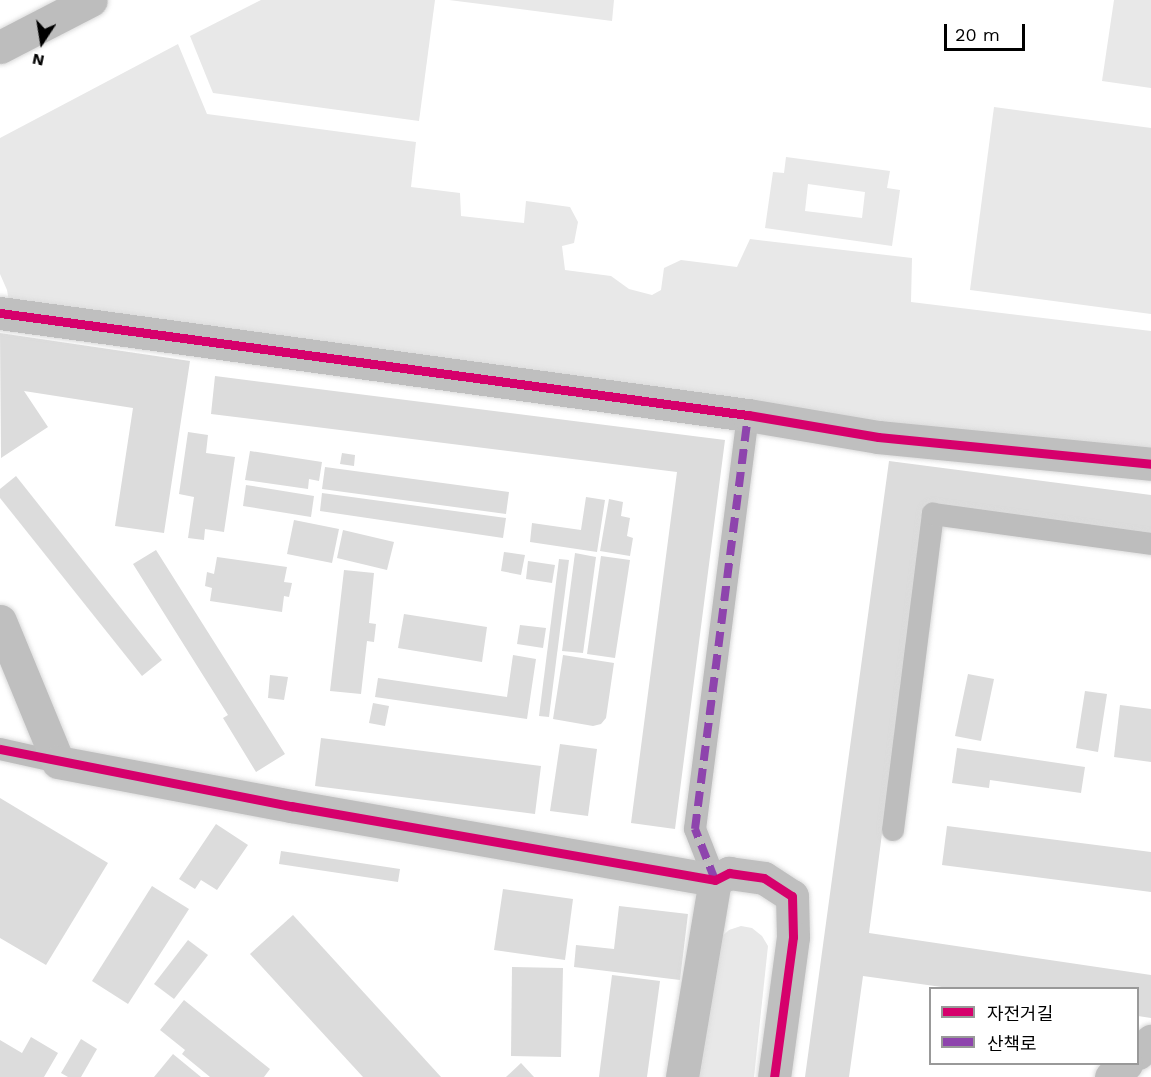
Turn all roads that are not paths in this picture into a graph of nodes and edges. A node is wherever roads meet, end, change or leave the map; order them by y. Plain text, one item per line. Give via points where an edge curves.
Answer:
1 (91, 0) edge
2 (0, 47) edge
3 (0, 313) edge
4 (748, 415) junction
5 (1151, 464) edge
6 (1151, 544) edge
7 (0, 621) edge
8 (0, 749) edge
9 (58, 762) junction
10 (893, 830) dead end
11 (715, 880) junction
12 (1151, 1041) edge
13 (1139, 1051) edge
14 (1125, 1065) edge
15 (682, 1077) edge
16 (774, 1077) edge
17 (1111, 1077) edge

1 - 2 main road
3 - 4 street
4 - 5 street via 878,437
4 - 11 street via 695,829
6 - 10 street via 933,514
7 - 9 street
8 - 9 street
9 - 11 street
11 - 15 street
11 - 16 street via 729,873 764,878 792,896 794,937
12 - 13 street
14 - 17 street

